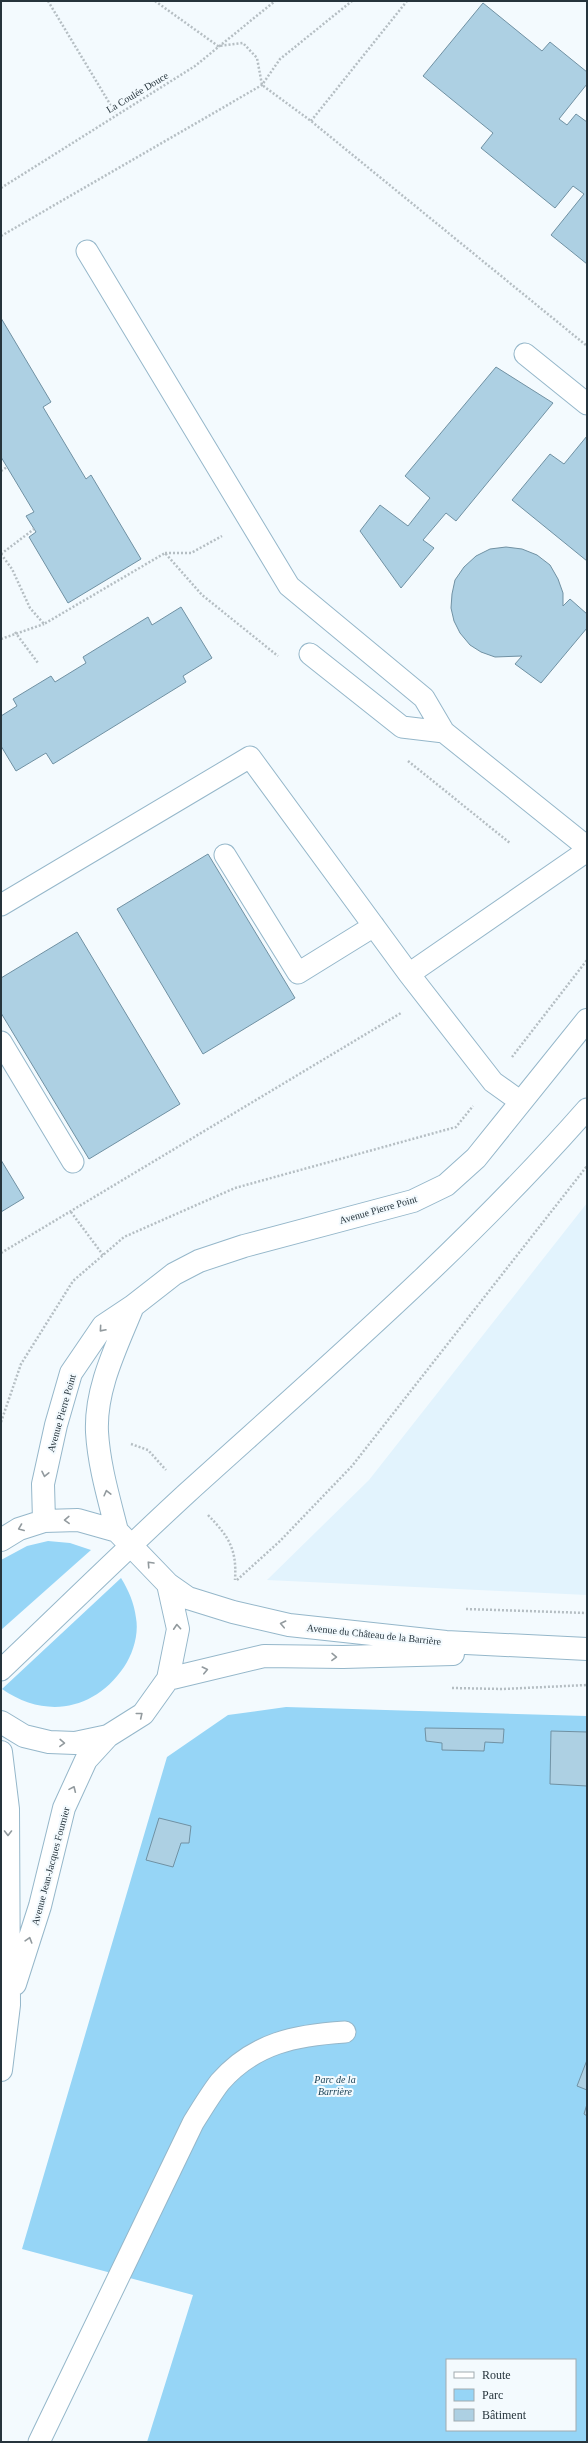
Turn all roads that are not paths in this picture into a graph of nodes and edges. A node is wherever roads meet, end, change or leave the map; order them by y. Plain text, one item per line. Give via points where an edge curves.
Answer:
1 (86, 251) dead end
2 (525, 354) dead end
3 (587, 404) edge
4 (310, 654) dead end
5 (444, 732) junction
6 (587, 847) edge
7 (587, 851) edge
8 (225, 855) dead end
9 (1, 905) edge
10 (374, 926) junction
11 (409, 974) junction
12 (587, 1020) edge
13 (1, 1042) edge
14 (521, 1102) junction
15 (587, 1109) edge
16 (73, 1162) dead end
17 (133, 1306) junction
18 (44, 1521) junction
19 (124, 1538) junction
20 (1, 1540) edge
21 (168, 1584) junction
22 (587, 1649) edge
23 (1, 1670) edge
24 (168, 1679) junction
25 (1, 1722) edge
26 (108, 1736) junction
27 (1, 1752) edge
28 (9, 2004) junction
29 (345, 2032) dead end
30 (1, 2070) edge
31 (38, 2442) edge

1 - 5 lane via 289,586 424,698
2 - 3 lane
4 - 5 lane via 402,727
5 - 6 lane
7 - 11 lane
8 - 10 lane via 298,973
9 - 10 lane via 250,757
10 - 11 lane
11 - 14 lane via 492,1082
12 - 14 main road, Avenue Pierre Point
13 - 16 lane
14 - 17 main road, Avenue Pierre Point via 476,1158 446,1184 413,1201 244,1246 199,1261 174,1274
15 - 19 lane via 554,1147 376,1324
17 -> 18 main road, Avenue Pierre Point via 103,1326 71,1373 43,1484
19 -> 17 main road via 104,1479 97,1432 99,1403 106,1375
19 -> 18 main road via 78,1520
18 -> 20 main road via 19,1528
21 -> 19 main road, Avenue du Château de la Barrière
19 - 23 lane
22 -> 21 main road, Avenue du Château de la Barrière via 446,1642 289,1625 232,1612 188,1598
24 -> 21 main road via 178,1629
24 -> 22 main road, Avenue du Château de la Barrière via 264,1656 343,1657
26 -> 24 main road via 143,1714
25 -> 26 main road via 24,1736 49,1742 75,1743
28 -> 26 main road, Avenue Jean-Jacques Fournier via 40,1906 64,1808 86,1760
27 -> 28 main road, Avenue Jean-Jacques Fournier via 8,1809
28 - 30 main road, Avenue Jean-Jacques Fournier
29 - 31 lane via 307,2035 273,2044 244,2059 220,2083 189,2131

